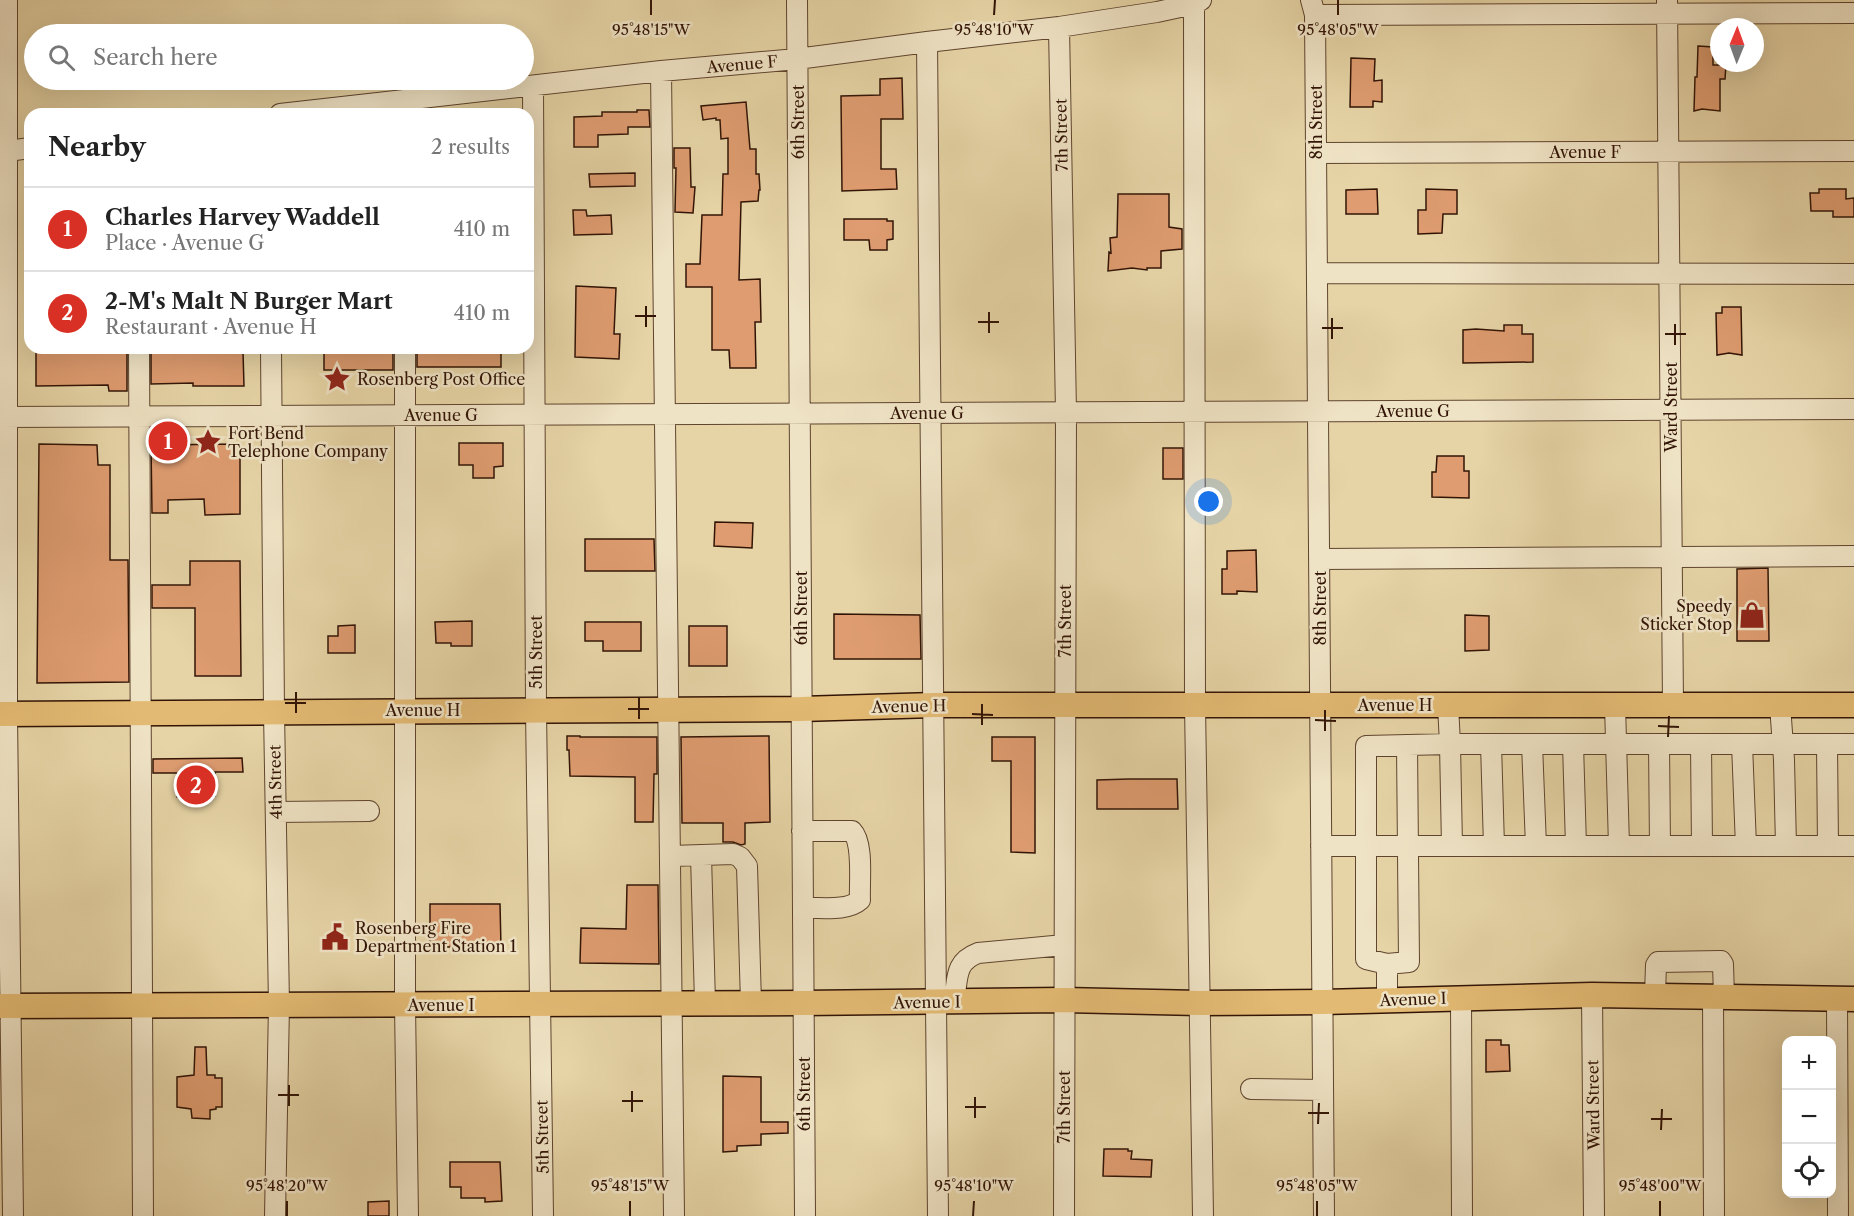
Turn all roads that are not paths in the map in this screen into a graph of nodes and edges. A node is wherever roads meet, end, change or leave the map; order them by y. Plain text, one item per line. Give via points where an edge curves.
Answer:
1 (7, 0) edge
2 (797, 0) edge
3 (1197, 2) edge
4 (1667, 7) edge
5 (1313, 8) edge
6 (1854, 13) edge
7 (1059, 27) junction
8 (927, 42) junction
9 (797, 59) junction
10 (661, 71) junction
11 (534, 87) edge
12 (513, 90) edge
13 (533, 90) edge
14 (402, 107) edge
15 (385, 108) edge
16 (533, 108) edge
17 (24, 149) edge
18 (3, 151) edge
19 (1854, 151) edge
20 (1669, 152) junction
21 (1317, 153) junction
22 (1317, 273) junction
23 (1670, 274) junction
24 (1854, 274) edge
25 (138, 354) edge
26 (271, 354) edge
27 (405, 354) edge
28 (534, 354) edge
29 (1854, 409) edge
30 (1671, 410) junction
31 (1318, 411) junction
32 (1066, 412) junction
33 (1195, 412) junction
34 (800, 413) junction
35 (930, 413) junction
36 (534, 414) junction
37 (664, 414) junction
38 (405, 415) junction
39 (139, 416) junction
40 (272, 416) junction
41 (4, 417) edge
42 (1672, 555) junction
43 (1854, 556) edge
44 (1319, 559) junction
45 (934, 705) junction
46 (1195, 705) junction
47 (1320, 705) junction
48 (1448, 705) junction
49 (1615, 705) junction
50 (1673, 705) junction
51 (1780, 705) junction
52 (1854, 705) edge
53 (1064, 706) junction
54 (669, 708) junction
55 (801, 708) junction
56 (536, 710) junction
57 (274, 711) junction
58 (405, 711) junction
59 (141, 713) junction
60 (4, 714) edge
61 (1450, 744) junction
62 (1491, 744) junction
63 (1532, 744) junction
64 (1573, 744) junction
65 (1617, 744) junction
66 (1659, 744) junction
67 (1701, 744) junction
68 (1742, 744) junction
69 (1782, 744) junction
70 (1827, 744) junction
71 (1854, 744) edge
72 (1407, 745) junction
73 (369, 811) dead end
74 (276, 812) junction
75 (802, 831) junction
76 (1322, 846) junction
77 (1367, 846) junction
78 (1409, 846) junction
79 (1452, 846) junction
80 (1494, 846) junction
81 (1536, 846) junction
82 (1576, 846) junction
83 (1619, 846) junction
84 (1660, 846) junction
85 (1702, 846) junction
86 (1746, 846) junction
87 (1786, 846) junction
88 (1828, 846) junction
89 (1854, 846) edge
90 (701, 855) junction
91 (671, 856) junction
92 (803, 908) junction
93 (1064, 945) junction
94 (1387, 963) junction
95 (1592, 995) junction
96 (1655, 995) junction
97 (1718, 996) junction
98 (1461, 998) junction
99 (1846, 999) edge
100 (1064, 1000) junction
101 (1387, 1000) junction
102 (945, 1001) junction
103 (671, 1002) junction
104 (705, 1002) junction
105 (1323, 1002) junction
106 (751, 1003) junction
107 (803, 1003) junction
108 (1199, 1003) junction
109 (279, 1005) junction
110 (405, 1005) junction
111 (540, 1005) junction
112 (6, 1006) edge
113 (144, 1007) junction
114 (1251, 1089) dead end
115 (1323, 1090) junction
116 (13, 1216) edge
117 (143, 1216) edge
118 (274, 1216) edge
119 (408, 1216) edge
120 (543, 1216) edge
121 (674, 1216) edge
122 (805, 1216) edge
123 (938, 1216) edge
124 (1064, 1216) edge
125 (1203, 1216) edge
126 (1324, 1216) edge
127 (1462, 1216) edge
128 (1594, 1216) edge
129 (1714, 1216) edge
130 (1838, 1216) edge

1 - 18 street
2 - 9 street, 6th Street
3 - 7 street, Avenue F
3 - 33 street
4 - 5 street
4 - 6 street
4 - 20 street, Ward Street
5 - 21 street, 8th Street
7 - 8 street, Avenue F
7 - 32 street, 7th Street
8 - 9 street, Avenue F
8 - 35 street
9 - 10 street, Avenue F
9 - 34 street, 6th Street
10 - 11 street, Avenue F
10 - 37 street
12 - 14 street, Avenue F
13 - 16 street, 5th Street
14 - 15 street, Avenue F
17 - 18 street
18 - 41 street
19 - 20 street, Avenue F
20 - 21 street, Avenue F
20 - 23 street, Ward Street
21 - 22 street, 8th Street
22 - 23 street
22 - 31 street, 8th Street
23 - 24 street
23 - 30 street, Ward Street
25 - 39 street
26 - 40 street, 4th Street
27 - 38 street
28 - 36 street, 5th Street
29 - 30 street, Avenue G
30 - 31 street, Avenue G
30 - 42 street, Ward Street
31 - 33 street, Avenue G
31 - 44 street, 8th Street
32 - 33 street, Avenue G
32 - 35 street, Avenue G
32 - 53 street, 7th Street
33 - 46 street
34 - 35 street, Avenue G
34 - 37 street, Avenue G
34 - 55 street, 6th Street
35 - 45 street
36 - 37 street, Avenue G
36 - 38 street, Avenue G
36 - 56 street, 5th Street
37 - 54 street
38 - 40 street, Avenue G
38 - 58 street
39 - 40 street, Avenue G
39 - 41 street, Avenue G
39 - 59 street
40 - 57 street, 4th Street
41 - 60 street
42 - 43 street
42 - 44 street
42 - 50 street, Ward Street
44 - 47 street, 8th Street
45 - 53 main road, Avenue H
45 - 55 main road, Avenue H
45 - 102 street
46 - 47 main road, Avenue H
46 - 53 main road, Avenue H
46 - 108 street
47 - 48 main road, Avenue H
47 - 76 street, 8th Street
48 - 49 main road, Avenue H
48 - 61 street
49 - 50 main road, Avenue H
49 - 65 street
50 - 51 main road, Avenue H
51 - 52 main road, Avenue H
51 - 69 street
53 - 93 street, 7th Street
54 - 55 main road, Avenue H
54 - 56 main road, Avenue H
54 - 91 street
55 - 75 street, 6th Street
56 - 58 main road, Avenue H
56 - 111 street, 5th Street
57 - 58 main road, Avenue H
57 - 59 main road, Avenue H
57 - 74 street, 4th Street
58 - 110 street
59 - 60 main road, Avenue H
59 - 113 street
60 - 112 street
61 - 62 street
61 - 72 street
61 - 79 street
62 - 63 street
62 - 80 street
63 - 64 street
63 - 81 street
64 - 65 street
64 - 82 street
65 - 66 street
65 - 83 street
66 - 67 street
66 - 84 street
67 - 68 street
67 - 85 street
68 - 69 street
68 - 86 street
69 - 70 street
69 - 87 street
70 - 71 street
70 - 88 street
72 - 77 street via 1366,746
72 - 78 street
73 - 74 street
74 - 109 street, 4th Street
75 - 92 street, 6th Street
75 - 92 street via 852,831 856,835 860,900 841,907
76 - 77 street
76 - 105 street, 8th Street
77 - 78 street
77 - 94 street via 1366,959
78 - 79 street
78 - 94 street via 1409,962
79 - 80 street
80 - 81 street
81 - 82 street
82 - 83 street
83 - 84 street
84 - 85 street
85 - 86 street
86 - 87 street
87 - 88 street
88 - 89 street
90 - 91 street
90 - 104 street
90 - 106 street via 733,854 747,866
91 - 103 street
92 - 107 street, 6th Street
93 - 100 street, 7th Street
93 - 102 street via 967,957
94 - 101 street
95 - 96 main road, Avenue I
95 - 98 main road, Avenue I
95 - 128 street, Ward Street
96 - 97 main road, Avenue I
96 - 97 street via 1658,962 1721,962
97 - 99 main road, Avenue I
97 - 129 street
98 - 101 main road, Avenue I
98 - 127 street
99 - 130 street
100 - 102 main road, Avenue I
100 - 108 main road, Avenue I
100 - 124 street, 7th Street
101 - 105 main road, Avenue I
102 - 107 main road, Avenue I
102 - 123 street
103 - 104 main road, Avenue I
103 - 111 main road, Avenue I
103 - 121 street
104 - 106 main road, Avenue I
105 - 108 main road, Avenue I
105 - 115 street, 8th Street
106 - 107 main road, Avenue I
107 - 122 street, 6th Street
108 - 125 street
109 - 110 main road, Avenue I
109 - 113 main road, Avenue I
109 - 118 street, 4th Street
110 - 111 main road, Avenue I
110 - 119 street
111 - 120 street, 5th Street
112 - 113 main road, Avenue I
112 - 116 street
113 - 117 street
114 - 115 street
115 - 126 street, 8th Street

